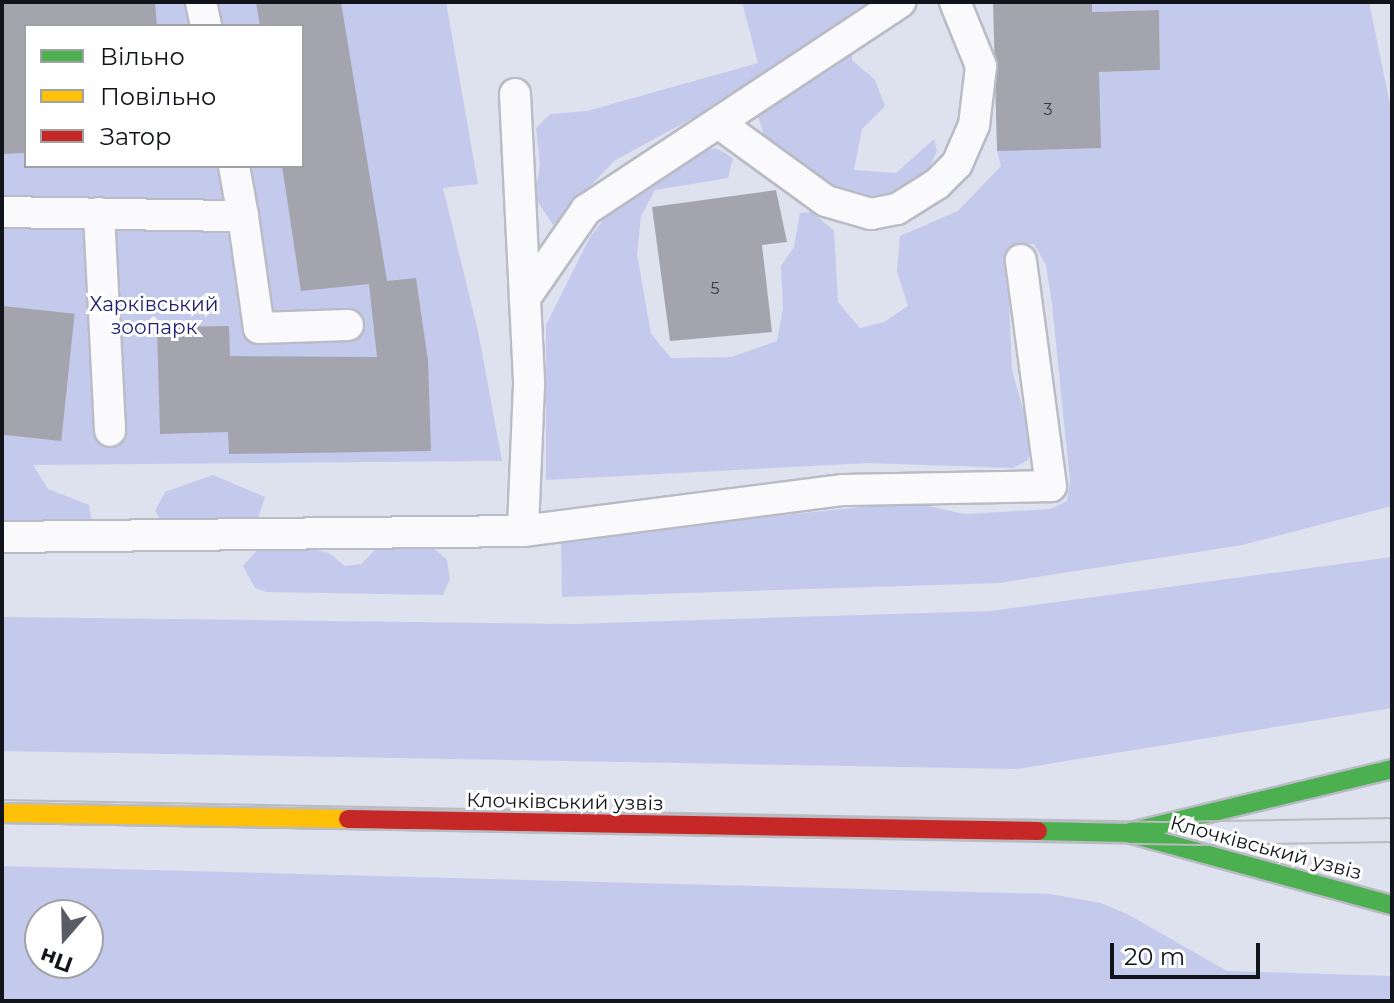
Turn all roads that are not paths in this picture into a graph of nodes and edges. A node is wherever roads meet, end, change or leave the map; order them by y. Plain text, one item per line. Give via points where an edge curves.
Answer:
1 (201, 2) edge
2 (900, 2) edge
3 (955, 2) edge
4 (206, 24) edge
5 (515, 94) dead end
6 (720, 124) junction
7 (234, 168) edge
8 (2, 212) edge
9 (99, 213) junction
10 (243, 216) junction
11 (1021, 260) dead end
12 (525, 298) junction
13 (348, 325) dead end
14 (110, 431) dead end
15 (523, 531) junction
16 (2, 537) edge
17 (1392, 769) edge
18 (2, 813) edge
19 (1128, 833) junction
20 (1392, 905) edge

1 - 4 lane
2 - 6 lane
3 - 6 lane via 981,66 974,125 957,164 897,209 871,214 826,201
5 - 12 lane
6 - 12 lane via 586,210
7 - 10 lane
8 - 9 lane
9 - 10 lane
9 - 14 lane
10 - 13 lane via 259,328
11 - 15 lane via 1051,486 843,490
12 - 15 lane via 529,385
15 - 16 lane
17 - 19 main road, Клочківський узвіз
18 - 19 main road, Клочківський узвіз
19 - 20 main road, Клочківський узвіз

